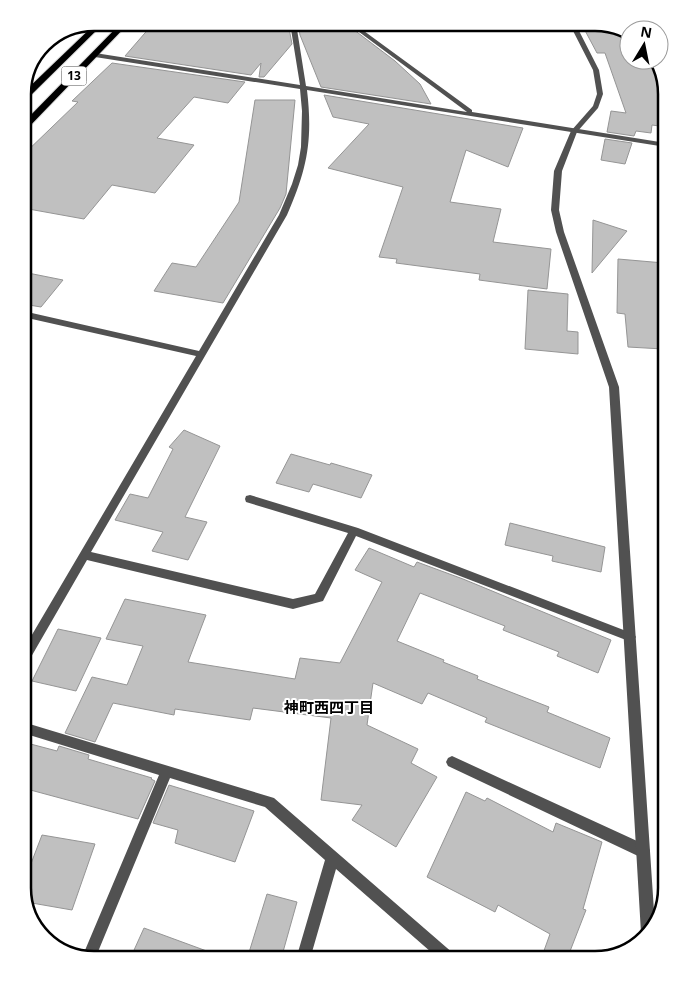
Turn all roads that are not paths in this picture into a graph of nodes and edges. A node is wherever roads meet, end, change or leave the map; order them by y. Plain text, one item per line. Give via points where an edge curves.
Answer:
1 (91, 31) edge
2 (117, 31) edge
3 (295, 31) edge
4 (361, 31) edge
5 (576, 31) edge
6 (95, 55) junction
7 (303, 87) junction
8 (31, 90) edge
9 (473, 113) junction
10 (31, 120) edge
11 (574, 131) junction
12 (658, 144) edge
13 (31, 316) edge
14 (202, 354) junction
15 (250, 499) dead end
16 (354, 531) junction
17 (85, 555) junction
18 (630, 637) junction
19 (31, 645) edge
20 (31, 731) edge
21 (452, 762) dead end
22 (167, 771) junction
23 (643, 851) junction
24 (332, 857) junction
25 (647, 922) edge
26 (92, 951) edge
27 (305, 951) edge
28 (439, 951) edge

1 - 8 highway, 13
2 - 6 highway, 13
3 - 7 street
4 - 9 street
5 - 11 street via 596,70 600,94 596,107
6 - 7 street
6 - 10 highway, 13
7 - 9 street
7 - 14 street via 306,137 302,166 284,215
9 - 11 street
11 - 12 street
11 - 18 street via 558,171 555,210 614,387
13 - 14 street
14 - 17 street
15 - 16 street
16 - 17 street via 319,598 293,604
16 - 18 street
17 - 19 street
18 - 23 street
20 - 22 street
21 - 23 street
22 - 24 street via 269,802
22 - 26 street
23 - 25 street
24 - 27 street
24 - 28 street

